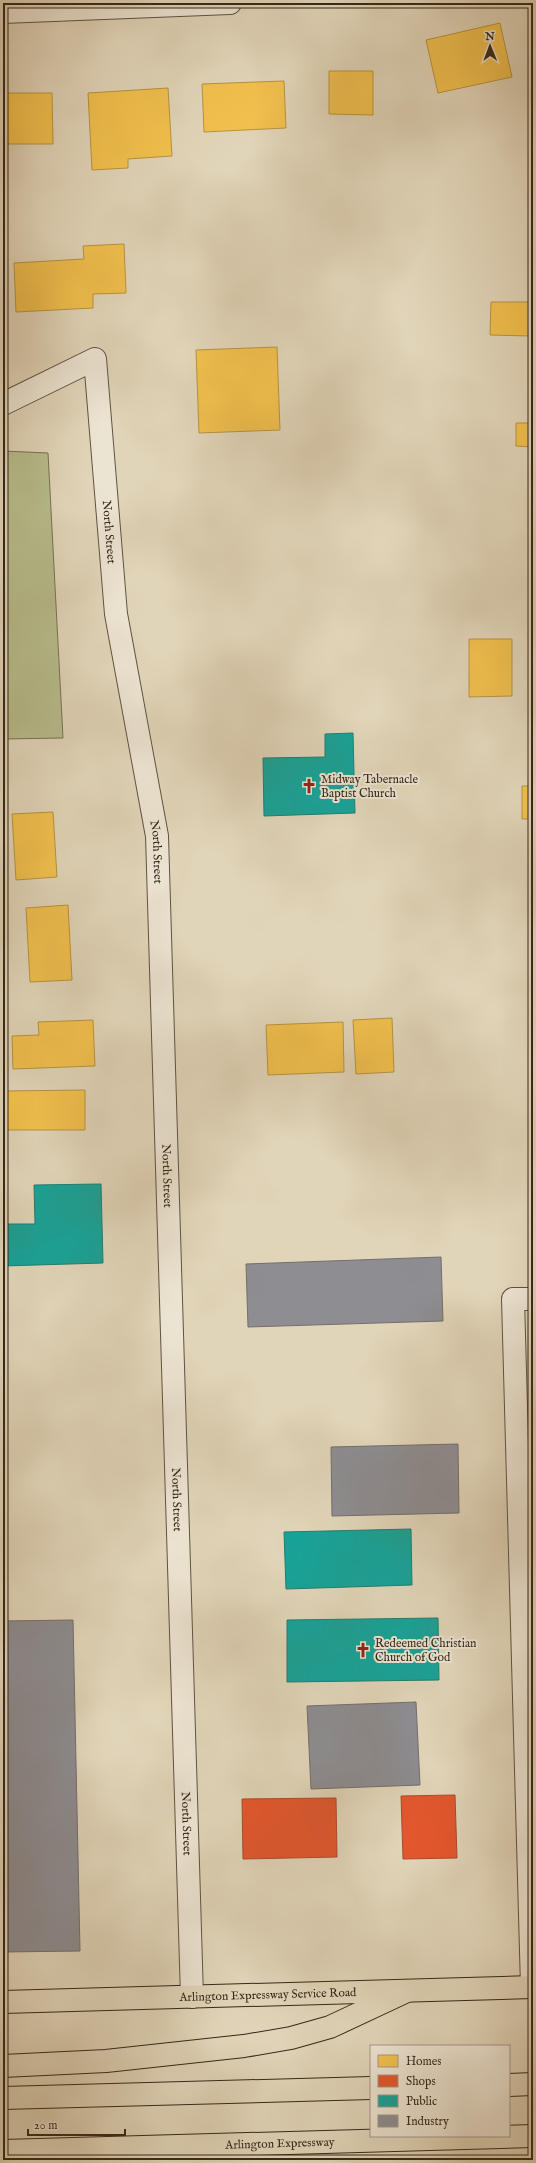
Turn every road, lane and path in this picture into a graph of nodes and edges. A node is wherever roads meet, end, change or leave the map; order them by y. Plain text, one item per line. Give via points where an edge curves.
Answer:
1 (230, 3) edge
2 (3, 12) edge
3 (3, 404) edge
4 (533, 1299) edge
5 (531, 1902) edge
6 (532, 1987) edge
7 (407, 1991) junction
8 (192, 1996) junction
9 (3, 2002) edge
10 (3, 2066) edge
11 (510, 2084) edge
12 (533, 2084) edge
13 (370, 2088) edge
14 (3, 2098) edge
15 (533, 2136) edge
16 (498, 2137) edge
17 (510, 2137) edge
18 (3, 2151) edge

1 - 2 street
3 - 8 street, North Street via 95,360 116,614 157,836
4 - 5 street via 513,1299
5 - 6 street
6 - 7 main road, Arlington Expressway Service Road
7 - 8 main road, Arlington Expressway Service Road
7 - 10 main road via 330,2027 291,2038 244,2046 106,2061
8 - 9 main road, Arlington Expressway Service Road
11 - 12 main road
13 - 14 main road
15 - 17 main road, Arlington Expressway
16 - 18 main road, Arlington Expressway

